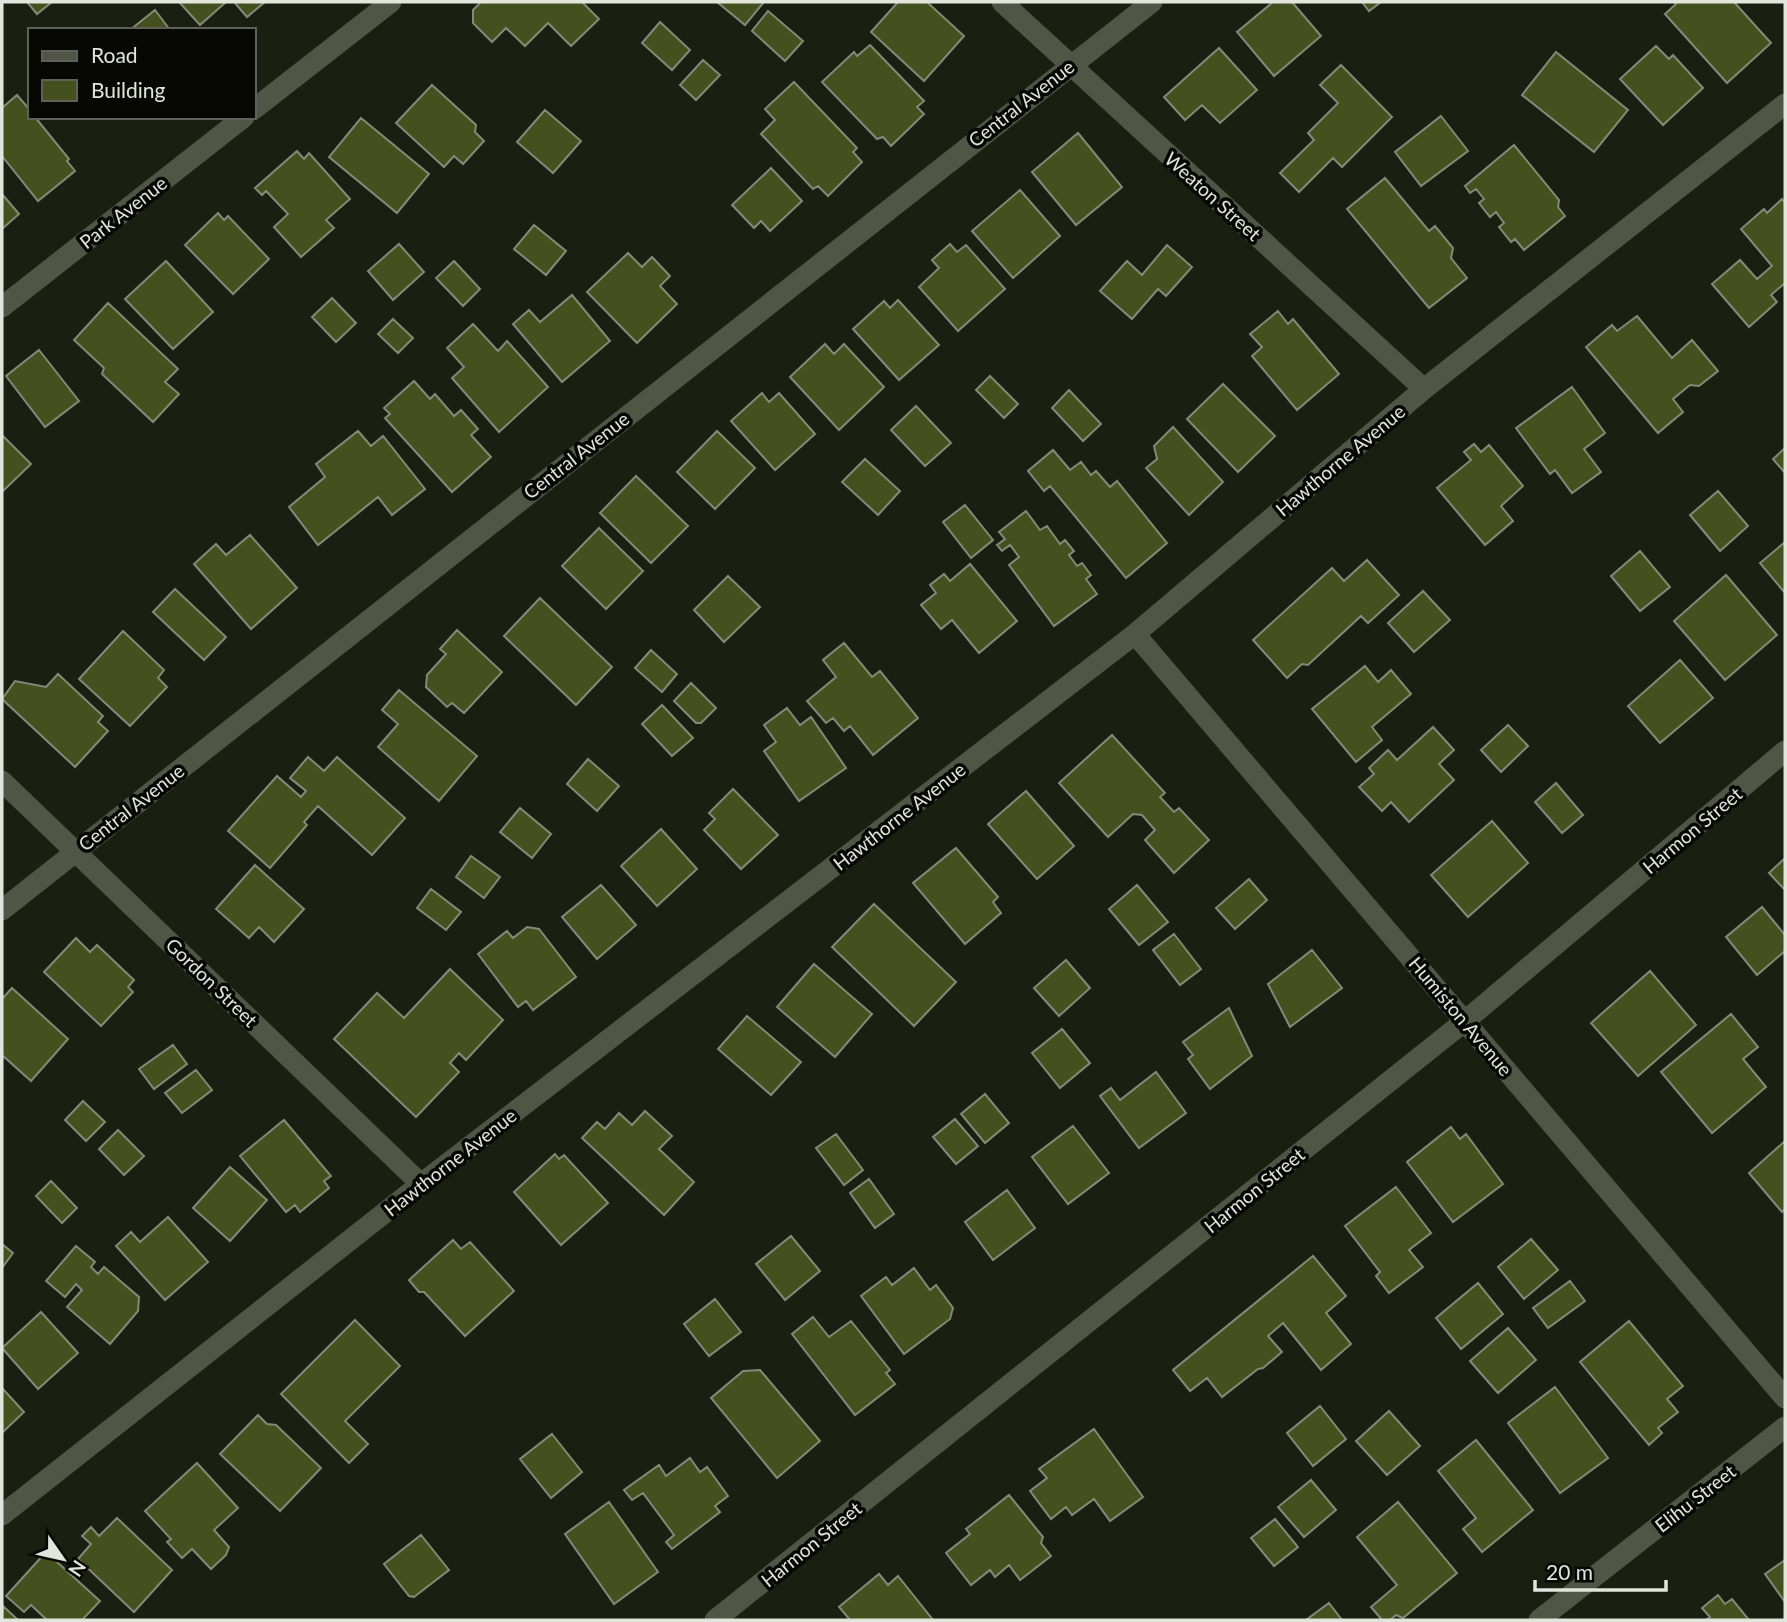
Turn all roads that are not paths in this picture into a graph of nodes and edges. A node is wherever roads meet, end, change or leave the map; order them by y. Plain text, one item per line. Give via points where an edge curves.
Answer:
1 (391, 2) edge
2 (1002, 2) edge
3 (1152, 2) edge
4 (1069, 65) junction
5 (1785, 104) edge
6 (256, 107) edge
7 (241, 119) edge
8 (2, 307) edge
9 (1424, 389) junction
10 (1135, 634) junction
11 (1785, 751) edge
12 (2, 781) edge
13 (76, 851) junction
14 (2, 910) edge
15 (1465, 1021) junction
16 (421, 1184) junction
17 (1785, 1398) edge
18 (1785, 1427) edge
19 (2, 1515) edge
20 (715, 1620) edge
21 (1539, 1620) edge

1 - 6 street
2 - 4 street, Weaton Street
3 - 4 street, Central Avenue
4 - 9 street, Weaton Street
4 - 13 street, Central Avenue
5 - 9 street, Hawthorne Avenue
7 - 8 street, Park Avenue
9 - 10 street, Hawthorne Avenue
10 - 15 street, Humiston Avenue
10 - 16 street, Hawthorne Avenue
11 - 15 street, Harmon Street
12 - 13 street, Gordon Street
13 - 14 street, Central Avenue
13 - 16 street, Gordon Street
15 - 17 street, Humiston Avenue
15 - 20 street, Harmon Street
16 - 19 street, Hawthorne Avenue
18 - 21 street, Elihu Street

